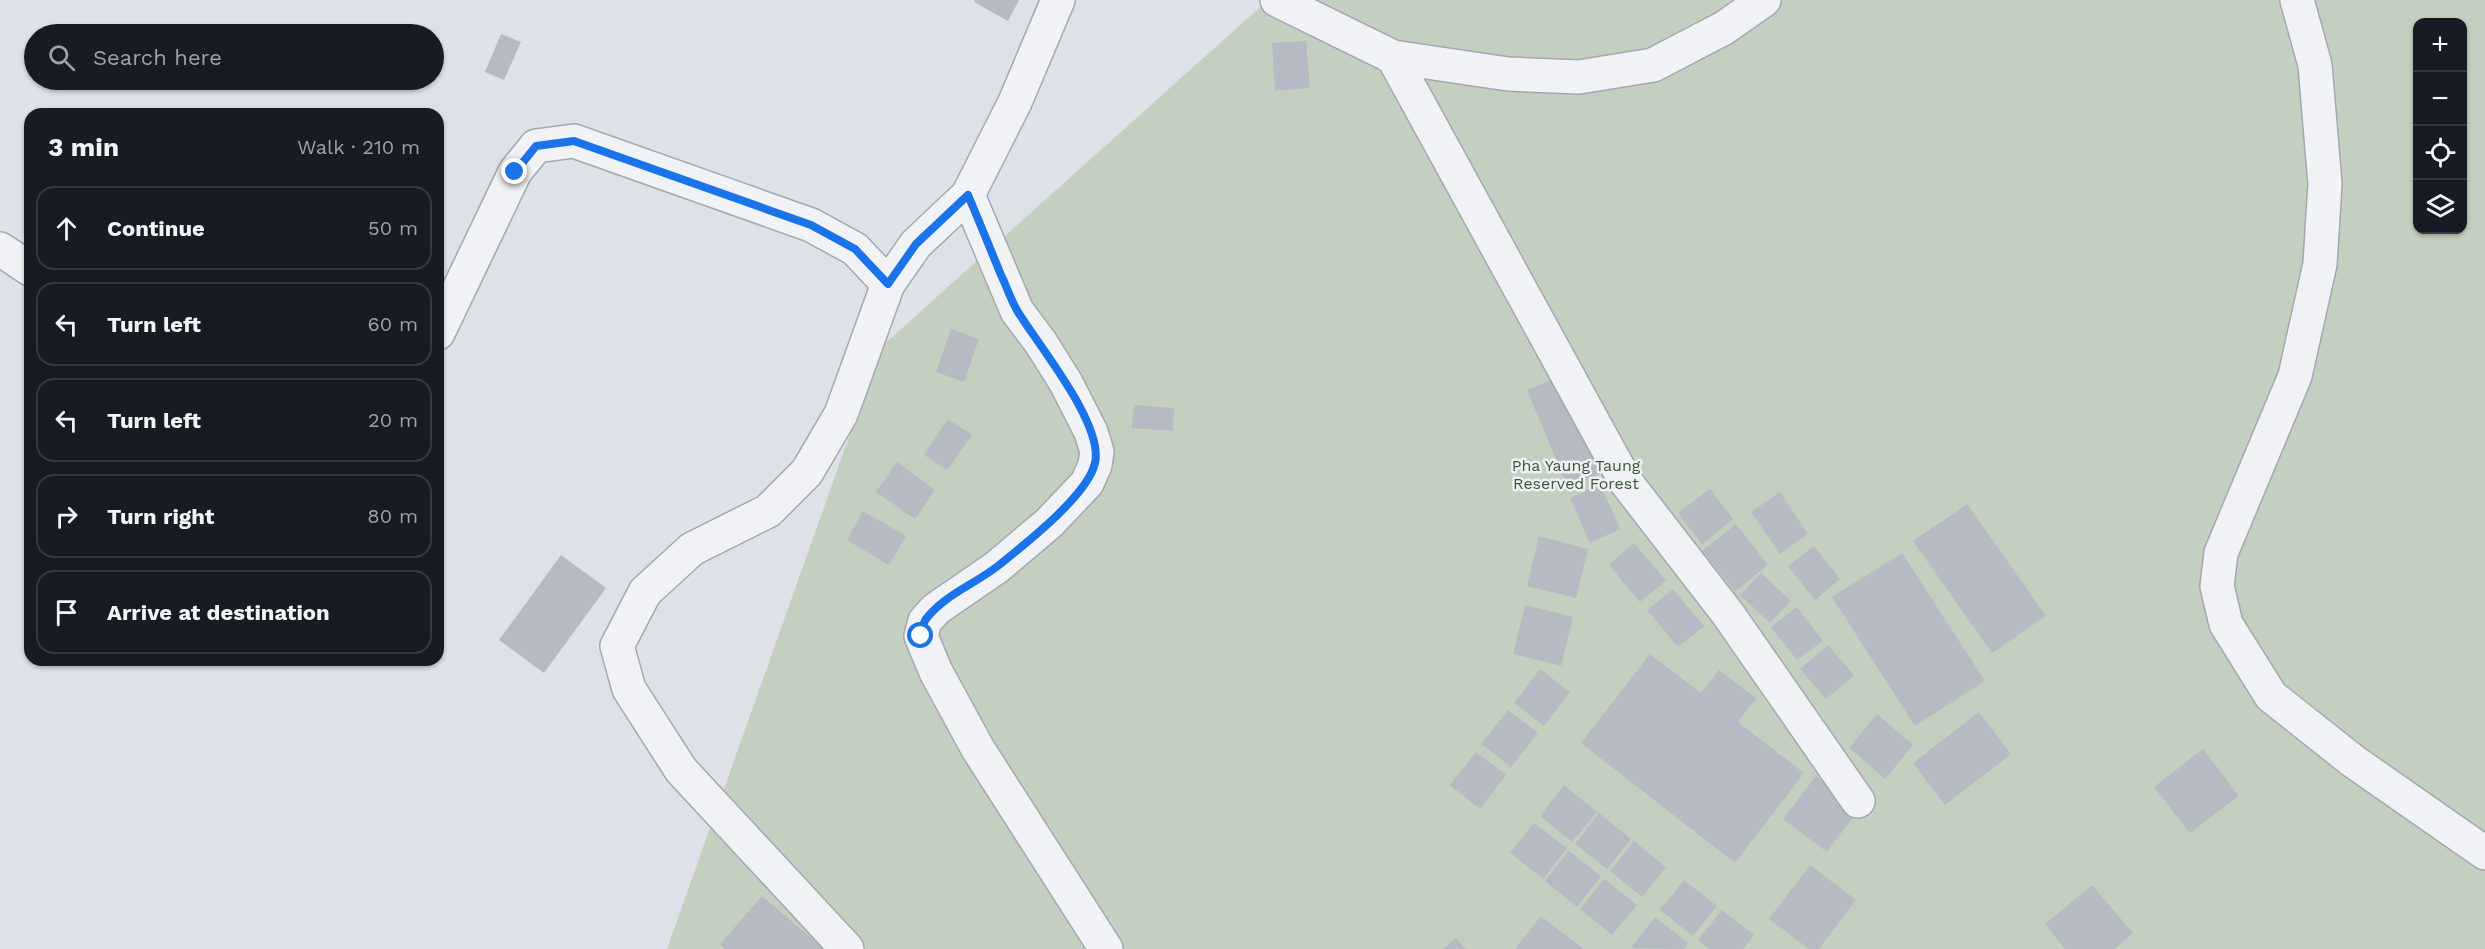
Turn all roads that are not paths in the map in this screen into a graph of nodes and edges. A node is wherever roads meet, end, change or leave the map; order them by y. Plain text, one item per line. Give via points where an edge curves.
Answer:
1 (1058, 0) edge
2 (1277, 0) edge
3 (1764, 0) edge
4 (2297, 0) edge
5 (1308, 7) edge
6 (1393, 57) junction
7 (968, 195) junction
8 (0, 249) edge
9 (24, 265) edge
10 (888, 284) junction
11 (444, 320) edge
12 (1858, 801) dead end
13 (2485, 852) edge
14 (847, 949) edge
15 (1106, 949) edge

1 - 7 street via 1015,102
2 - 5 street
3 - 6 street via 1724,28 1653,65 1579,76 1509,74
4 - 13 street via 2315,65 2325,184 2320,264 2295,376 2221,553 2217,586 2226,624 2271,696 2353,761
5 - 6 street
6 - 12 street via 1626,482 1728,614
7 - 10 street via 916,244
7 - 15 street via 1017,311 1059,373 1091,432 1096,458 1087,483 1049,523 997,567 936,609 925,621 921,636 978,749
8 - 9 street
10 - 11 street via 855,249 811,225 574,141 536,146 515,172
10 - 14 street via 841,414 807,472 768,511 692,549 645,592 617,646 628,689 681,770

